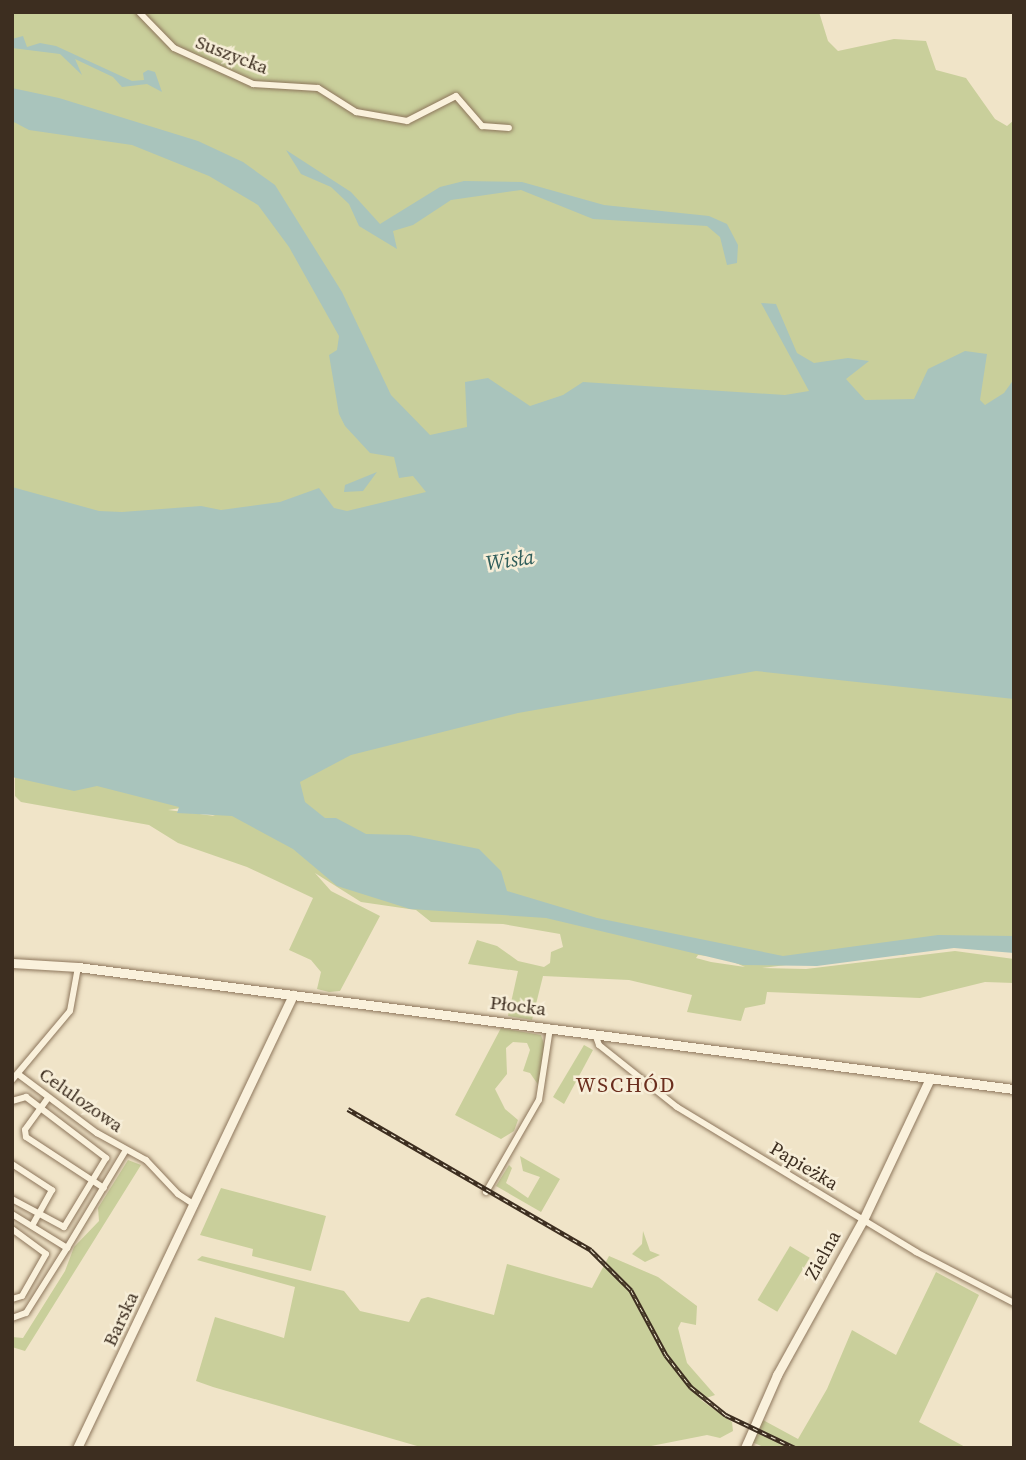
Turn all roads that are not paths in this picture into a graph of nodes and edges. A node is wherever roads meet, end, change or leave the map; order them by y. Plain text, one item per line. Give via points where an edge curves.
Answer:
1 (139, 12) edge
2 (509, 128) dead end
3 (15, 963) edge
4 (78, 967) junction
5 (293, 996) junction
6 (551, 1028) junction
7 (595, 1034) junction
8 (18, 1074) junction
9 (930, 1078) junction
10 (12, 1080) edge
11 (1014, 1089) edge
12 (48, 1098) junction
13 (12, 1101) edge
14 (40, 1108) junction
15 (126, 1150) junction
16 (12, 1164) edge
17 (93, 1181) junction
18 (104, 1188) junction
19 (486, 1192) dead end
20 (12, 1199) edge
21 (195, 1205) junction
22 (12, 1214) edge
23 (39, 1215) junction
24 (863, 1220) junction
25 (32, 1226) junction
26 (12, 1229) edge
27 (67, 1248) junction
28 (38, 1269) junction
29 (49, 1276) junction
30 (12, 1300) edge
31 (1014, 1304) edge
32 (12, 1318) edge
33 (77, 1448) edge
34 (745, 1448) edge

1 - 2 street, Suszycka via 174,48 253,84 320,88 356,113 407,121 458,96 482,126
3 - 4 street, Płocka
4 - 5 street, Płocka
4 - 8 street, Celulozowa via 70,1011
5 - 6 street, Płocka
5 - 21 street, Barska
6 - 7 street, Płocka
6 - 19 street via 540,1100
7 - 9 street, Płocka
7 - 24 street, Papieżka via 599,1045 668,1101
8 - 10 street, Celulozowa
8 - 12 street, Celulozowa
9 - 11 street, Płocka
9 - 24 street, Zielna
12 - 14 street
12 - 15 street, Celulozowa
13 - 14 street via 24,1096
14 - 17 street via 104,1154 105,1162
14 - 17 street via 25,1130 26,1137
15 - 18 street
15 - 21 street via 146,1160
16 - 23 street via 51,1189
17 - 18 street
17 - 23 street via 64,1227
18 - 27 street
20 - 23 street
21 - 33 street, Barska
22 - 25 street
23 - 25 street
24 - 31 street, Papieżka
24 - 34 street, Zielna via 783,1362
25 - 27 street
26 - 28 street via 45,1251
27 - 29 street
28 - 29 street
28 - 30 street via 21,1297
29 - 32 street via 26,1313

